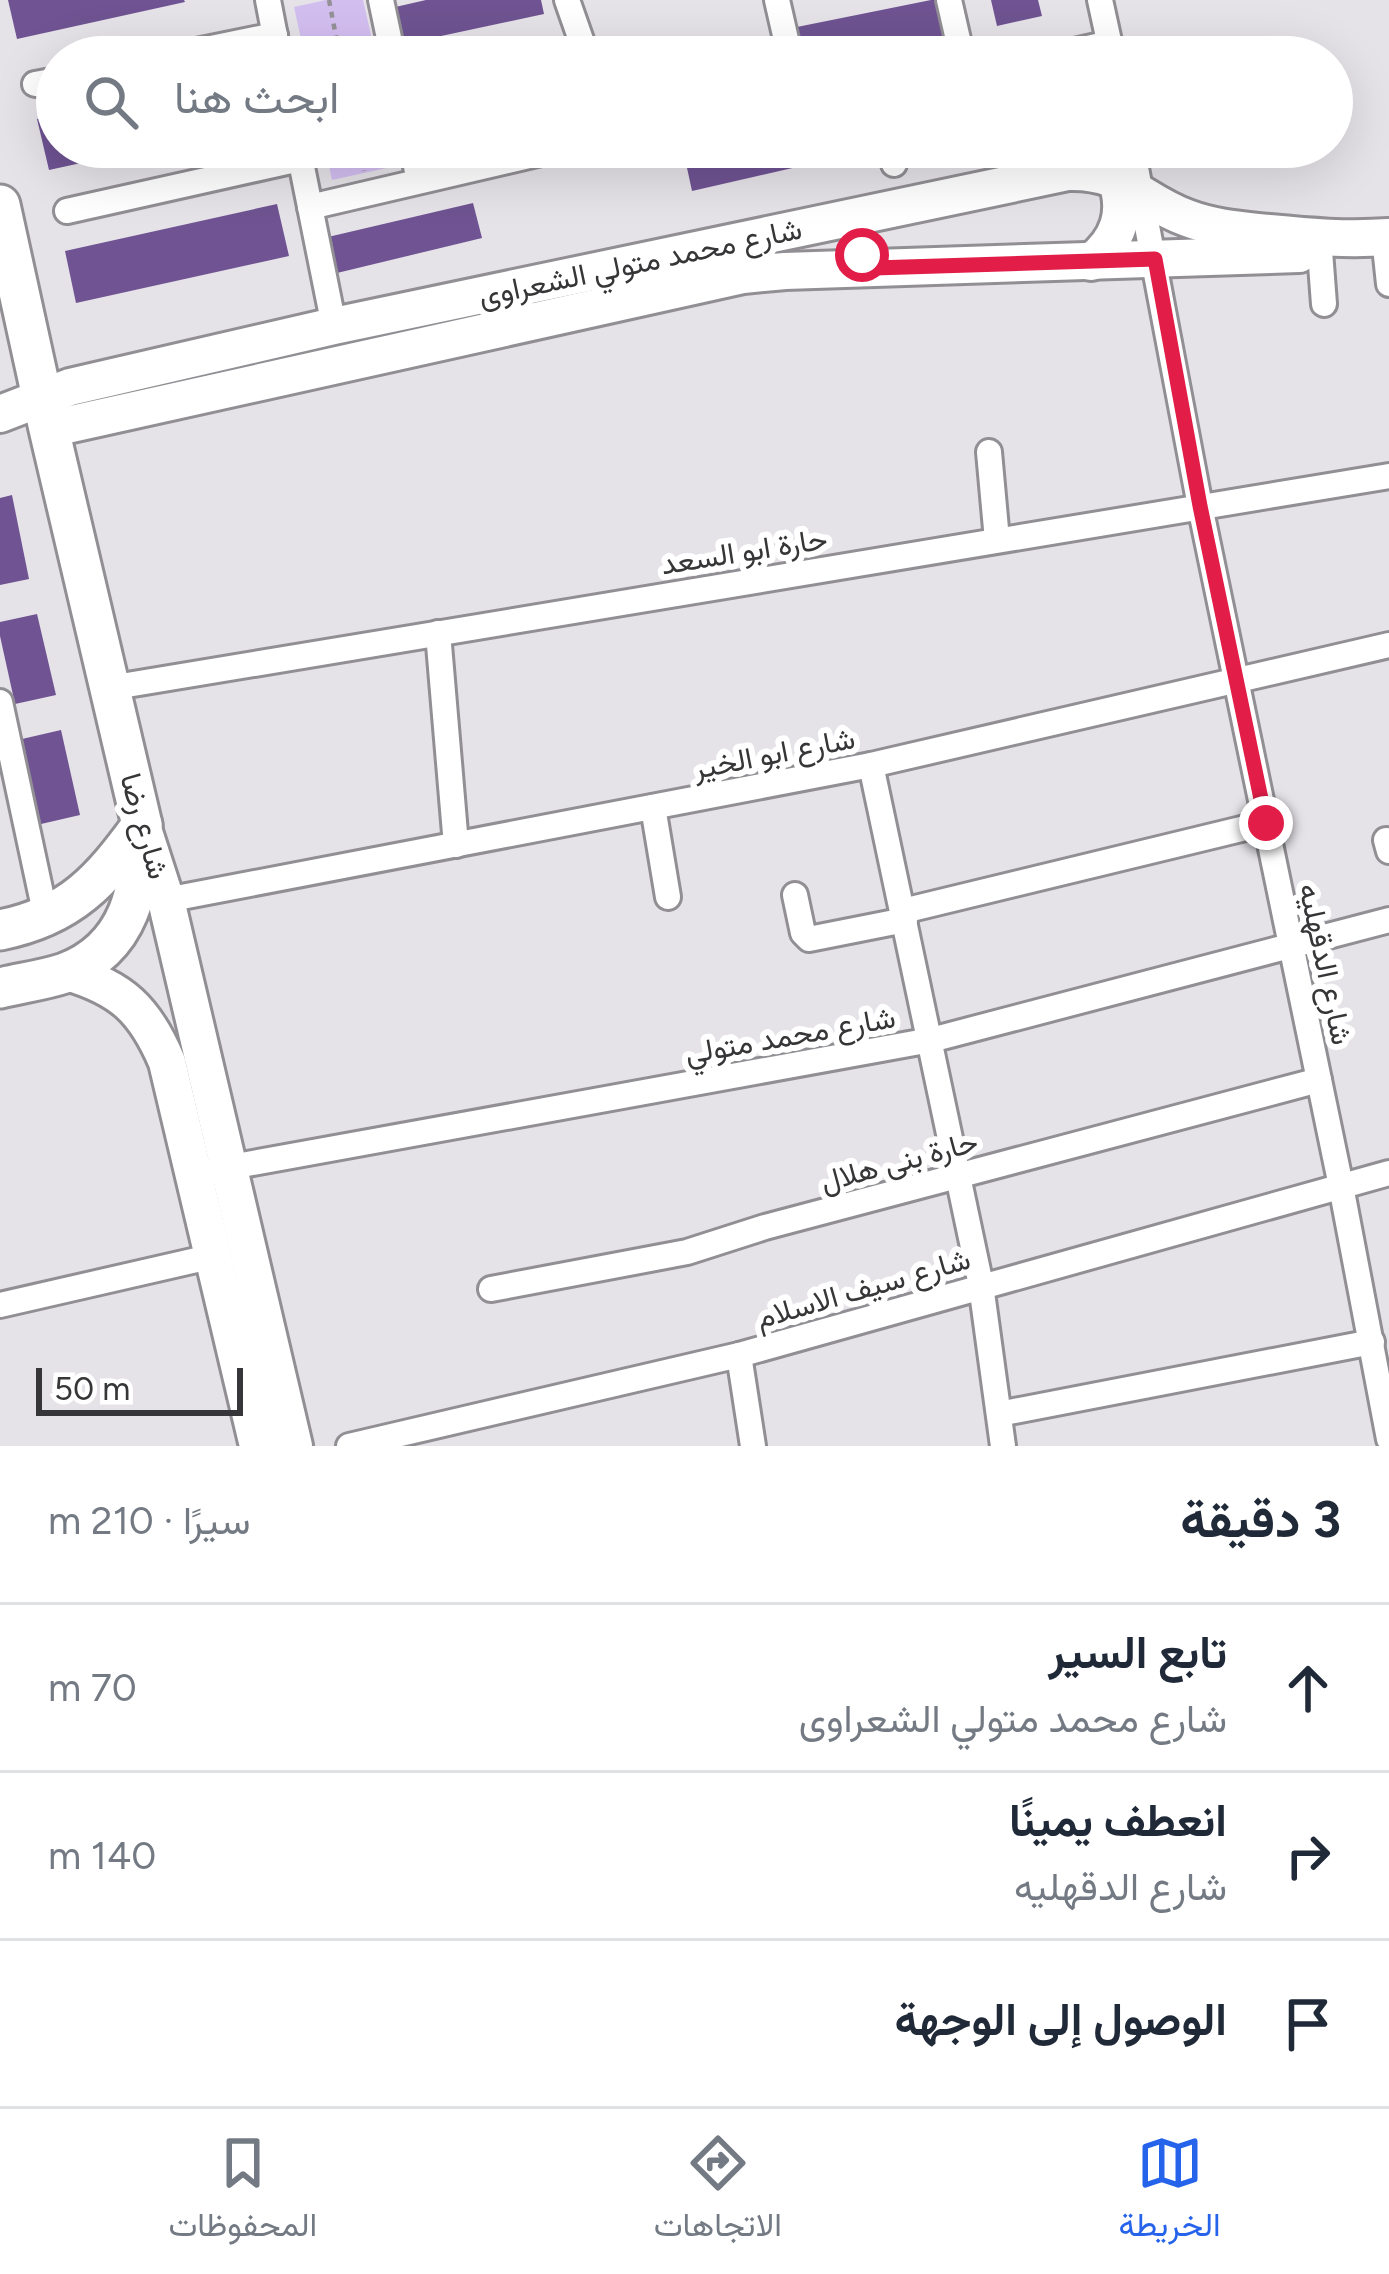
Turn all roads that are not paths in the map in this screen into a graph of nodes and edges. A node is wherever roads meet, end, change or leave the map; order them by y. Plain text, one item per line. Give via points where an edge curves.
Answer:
1 (268, 0) edge
2 (381, 0) edge
3 (567, 0) edge
4 (949, 0) edge
5 (1100, 0) edge
6 (781, 1) edge
7 (275, 36) edge
8 (389, 36) edge
9 (580, 36) edge
10 (787, 36) edge
11 (957, 36) edge
12 (1109, 36) edge
13 (239, 168) edge
14 (302, 168) edge
15 (416, 168) edge
16 (478, 168) edge
17 (1047, 168) edge
18 (1091, 168) edge
19 (1130, 173) edge
20 (419, 182) junction
21 (0, 205) edge
22 (310, 207) junction
23 (67, 211) dead end
24 (864, 215) junction
25 (1360, 241) edge
26 (1155, 259) junction
27 (1091, 262) junction
28 (874, 268) junction
29 (1389, 284) edge
30 (1324, 304) dead end
31 (334, 326) junction
32 (45, 412) junction
33 (0, 414) edge
34 (989, 452) dead end
35 (1389, 476) edge
36 (1200, 506) junction
37 (998, 539) junction
38 (438, 633) junction
39 (1389, 645) edge
40 (1236, 680) junction
41 (110, 688) junction
42 (0, 702) edge
43 (871, 765) junction
44 (7, 766) edge
45 (652, 807) junction
46 (1266, 823) junction
47 (142, 824) junction
48 (456, 845) junction
49 (795, 895) dead end
50 (668, 897) dead end
51 (166, 900) junction
52 (56, 912) junction
53 (904, 916) junction
54 (1389, 920) edge
55 (0, 930) edge
56 (1291, 945) junction
57 (83, 963) junction
58 (0, 988) edge
59 (931, 1040) junction
60 (1319, 1080) junction
61 (211, 1170) junction
62 (1389, 1173) edge
63 (958, 1177) junction
64 (1341, 1186) junction
65 (214, 1256) junction
66 (981, 1285) junction
67 (491, 1289) dead end
68 (0, 1305) edge
69 (1377, 1330) edge
70 (739, 1354) junction
71 (999, 1414) junction
72 (1389, 1439) edge
73 (258, 1446) edge
74 (294, 1446) edge
75 (349, 1446) edge
76 (753, 1446) edge
77 (1003, 1446) edge

1 - 7 street
2 - 8 street
3 - 9 street
4 - 11 street
5 - 12 street
6 - 10 street
13 - 23 street
14 - 22 street
15 - 20 street
16 - 20 street
17 - 24 street, شارع محمد متولي الشعراوى
18 - 19 street, شارع محمد متولي الشعراوى
19 - 25 street, شارع محمد متولي الشعراوى via 1171,211 1201,223
19 - 26 street, شارع الدقهليه
19 - 27 street via 1111,243
20 - 22 street
21 - 32 main road, شارع رضا
22 - 31 street
24 - 28 street via 855,242
24 - 31 street, شارع محمد متولي الشعراوى
25 - 26 street, شارع محمد متولي الشعراوى via 1299,254
25 - 29 street
25 - 30 street
26 - 27 street, شارع محمد متولي الشعراوى
26 - 36 street, شارع الدقهليه
27 - 28 street, شارع محمد متولي الشعراوى
28 - 32 street, شارع محمد متولي الشعراوى via 722,279
31 - 32 street, شارع محمد متولي الشعراوى
32 - 33 street, شارع محمد متولي الشعراوى
32 - 41 main road, شارع رضا
34 - 37 street
35 - 36 street, حارة ابو السعد
36 - 37 street, حارة ابو السعد
36 - 40 street, شارع الدقهليه
37 - 38 street, حارة ابو السعد
38 - 41 street, حارة ابو السعد
38 - 48 street
39 - 40 street, شارع ابو الخير
40 - 43 street, شارع ابو الخير
40 - 46 street, شارع الدقهليه
41 - 47 main road, شارع رضا
42 - 44 street
43 - 45 street, شارع ابو الخير
43 - 53 street
44 - 52 street
45 - 48 street, شارع ابو الخير
45 - 50 street
46 - 53 street
46 - 56 street, شارع الدقهليه
47 - 51 street, شارع رضا
47 - 52 main road via 96,884
47 - 57 main road via 136,897 122,927
48 - 51 street, شارع ابو الخير
49 - 53 street via 809,939
51 - 61 street, شارع رضا
52 - 55 main road
52 - 57 main road via 82,912 92,923
53 - 59 street
54 - 56 street, شارع محمد متولي
56 - 59 street, شارع محمد متولي
56 - 60 street, شارع الدقهليه
57 - 58 main road
57 - 61 street, شارع رضا via 153,1029
59 - 61 street, شارع محمد متولي
59 - 63 street
60 - 63 street, حارة بنى هلال
60 - 64 street, شارع الدقهليه
61 - 65 street, شارع رضا
61 - 74 street, شارع رضا
62 - 64 street, شارع سيف الاسلام
63 - 66 street
63 - 67 street, حارة بنى هلال via 703,1248
64 - 66 street, شارع سيف الاسلام
64 - 69 street, شارع الدقهليه
65 - 68 street
65 - 73 street, شارع رضا
66 - 70 street, شارع سيف الاسلام
66 - 71 street
69 - 71 street
69 - 72 street, شارع الدقهليه
70 - 75 street, شارع سيف الاسلام
70 - 76 street
71 - 77 street

